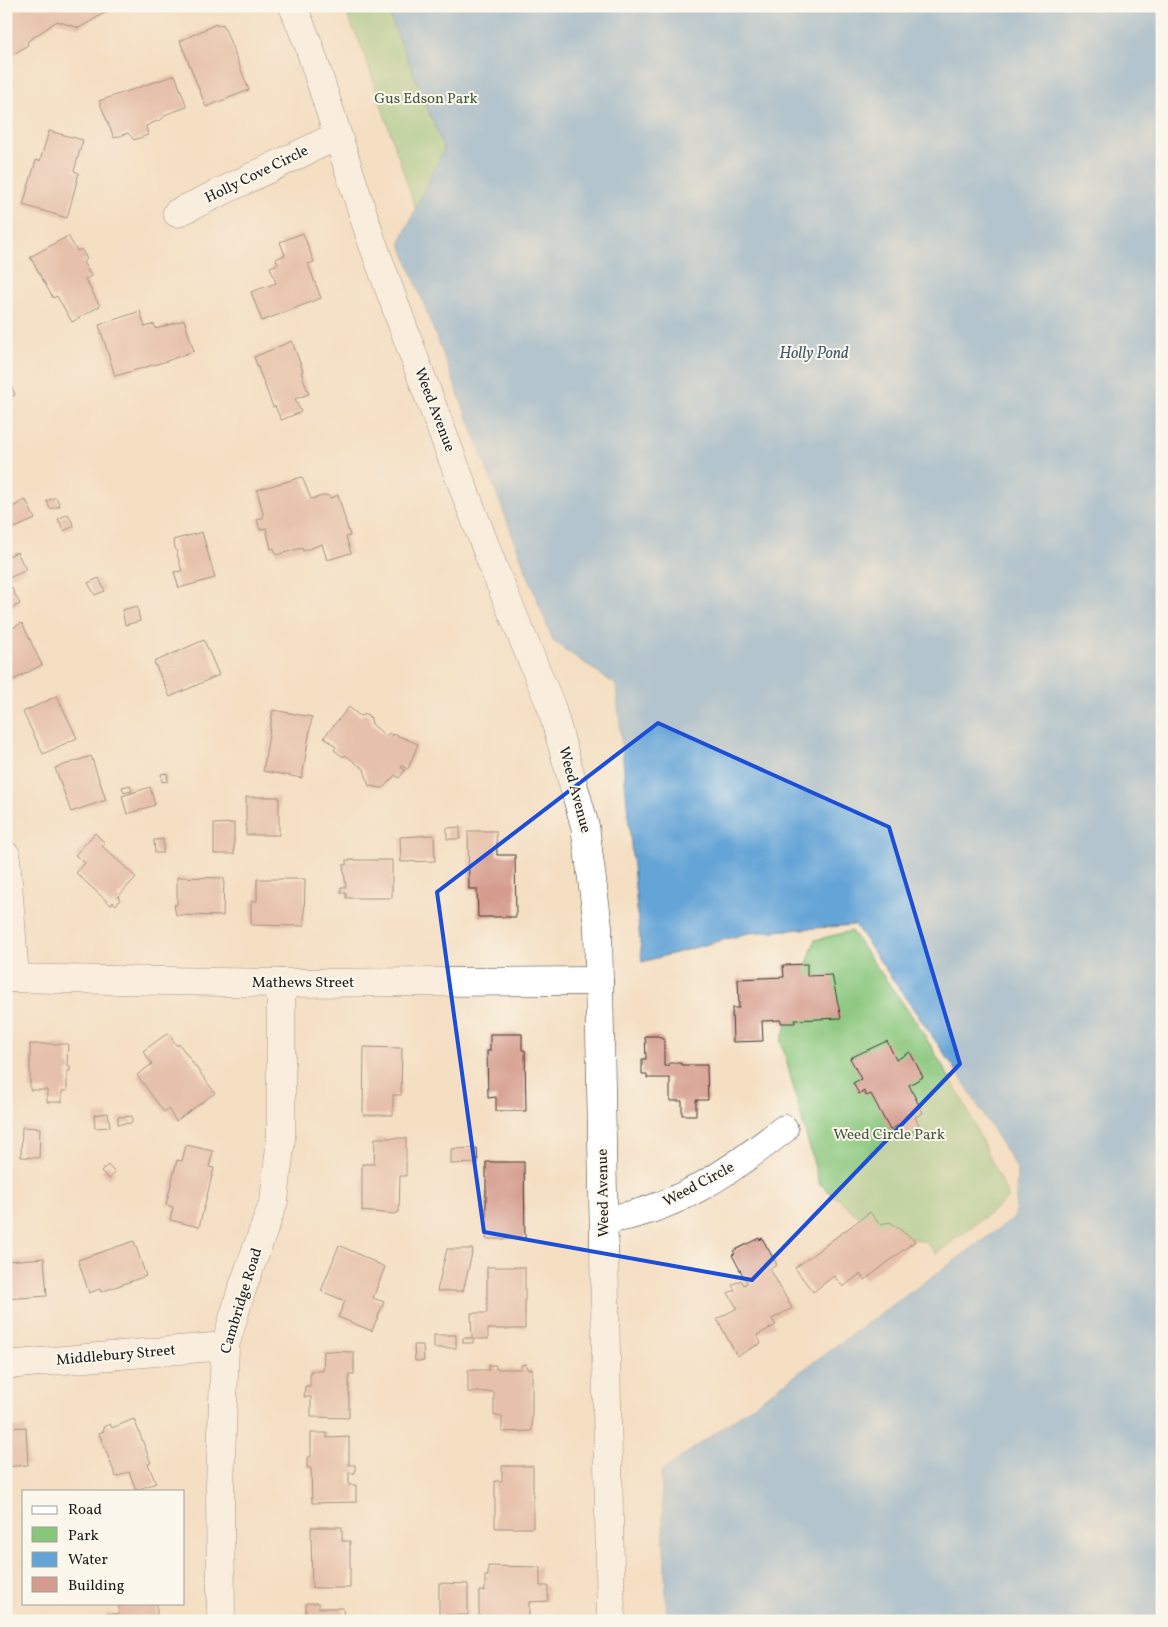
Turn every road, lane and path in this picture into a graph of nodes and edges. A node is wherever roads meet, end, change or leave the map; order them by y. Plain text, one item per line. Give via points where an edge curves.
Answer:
1 (293, 6) edge
2 (337, 136) junction
3 (177, 214) dead end
4 (6, 855) edge
5 (11, 978) edge
6 (599, 981) junction
7 (281, 983) junction
8 (784, 1129) dead end
9 (604, 1220) junction
10 (225, 1346) junction
11 (6, 1365) edge
12 (221, 1621) edge
13 (611, 1621) edge

1 - 2 street, Weed Avenue
2 - 3 street, Holly Cove Circle
2 - 6 street, Weed Avenue via 421,376 494,569 551,706 585,826 598,926
4 - 5 street
5 - 7 street, Mathews Street
6 - 7 street, Mathews Street
6 - 9 street, Weed Avenue
7 - 10 street, Cambridge Road via 281,1138 274,1200
8 - 9 street, Weed Circle via 744,1161 673,1202 632,1217
9 - 13 street, Weed Avenue
10 - 11 street, Middlebury Street
10 - 12 street, Cambridge Road via 220,1486

